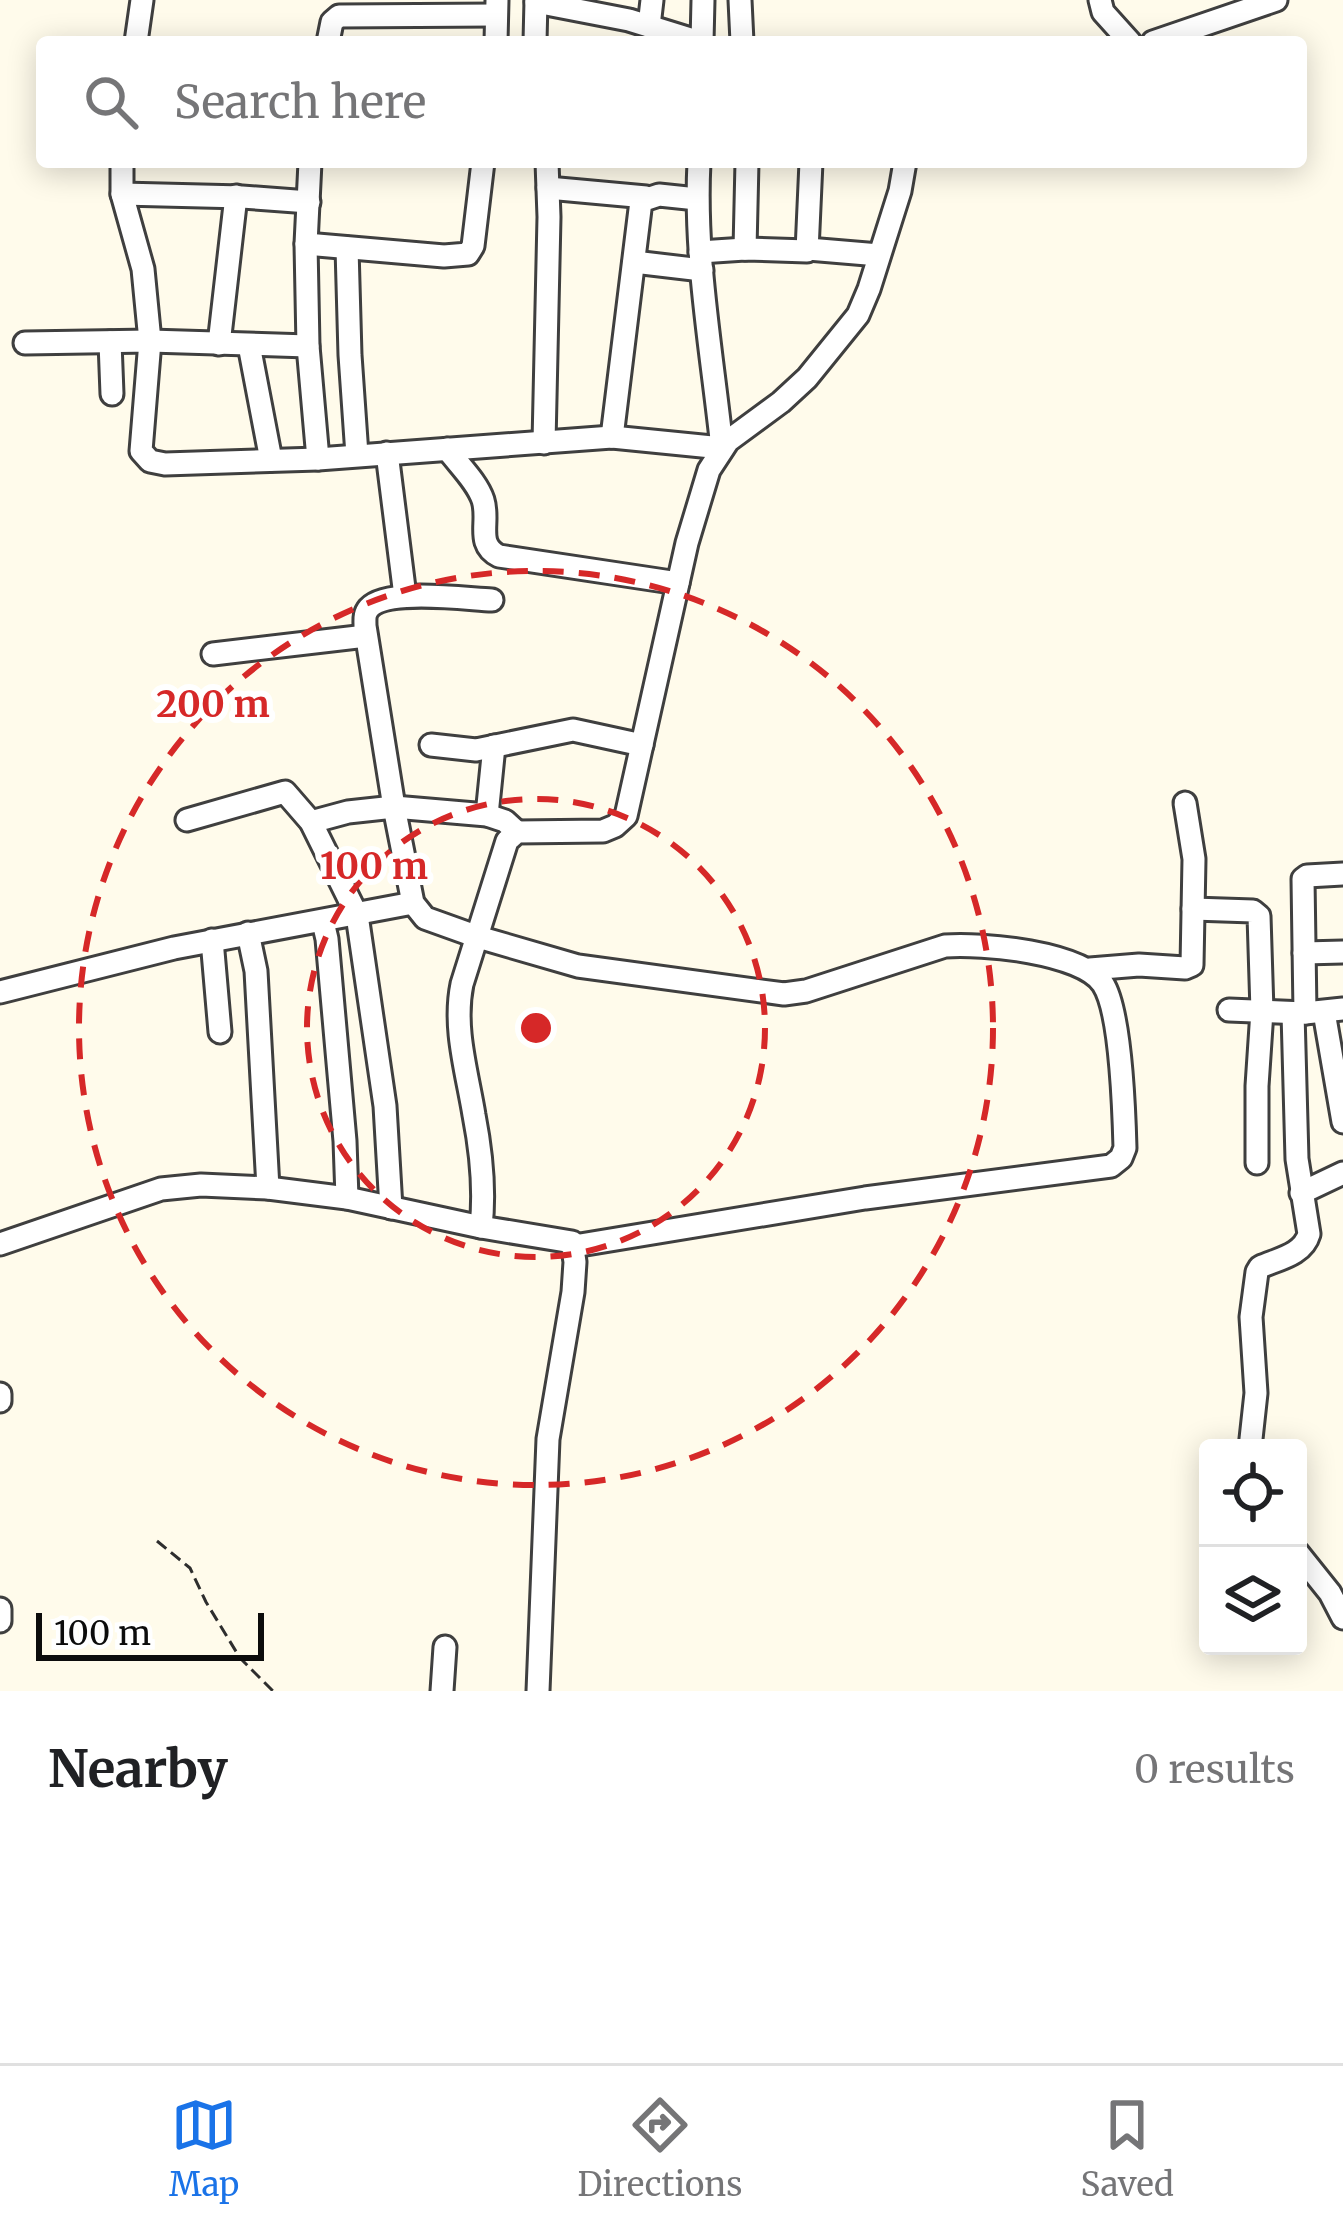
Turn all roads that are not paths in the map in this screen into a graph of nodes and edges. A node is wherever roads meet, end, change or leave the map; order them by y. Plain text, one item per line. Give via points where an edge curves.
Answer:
1 (142, 0) edge
2 (652, 0) edge
3 (703, 0) edge
4 (740, 0) edge
5 (1100, 0) edge
6 (1200, 0) edge
7 (1276, 0) edge
8 (536, 1) edge
9 (496, 8) edge
10 (1202, 25) junction
11 (649, 26) junction
12 (137, 36) edge
13 (329, 36) edge
14 (535, 36) edge
15 (682, 36) edge
16 (701, 36) edge
17 (742, 36) edge
18 (1125, 36) edge
19 (1170, 36) edge
20 (122, 168) edge
21 (310, 168) edge
22 (482, 168) edge
23 (548, 168) edge
24 (699, 168) edge
25 (747, 168) edge
26 (811, 168) edge
27 (903, 168) edge
28 (548, 188) junction
29 (122, 194) junction
30 (236, 196) junction
31 (646, 197) junction
32 (698, 199) junction
33 (309, 202) junction
34 (306, 244) junction
35 (347, 248) junction
36 (745, 249) junction
37 (808, 249) junction
38 (879, 256) junction
39 (702, 261) junction
40 (634, 262) junction
41 (150, 341) junction
42 (110, 342) junction
43 (25, 343) dead end
44 (219, 344) junction
45 (249, 345) junction
46 (308, 346) junction
47 (112, 394) dead end
48 (612, 437) junction
49 (544, 443) junction
50 (722, 448) junction
51 (447, 449) junction
52 (388, 453) junction
53 (357, 455) junction
54 (318, 459) junction
55 (271, 460) junction
56 (678, 583) junction
57 (405, 596) junction
58 (493, 600) dead end
59 (366, 636) junction
60 (213, 654) dead end
61 (431, 745) dead end
62 (642, 745) junction
63 (494, 746) junction
64 (1185, 803) dead end
65 (394, 807) junction
66 (487, 814) junction
67 (188, 820) dead end
68 (311, 822) junction
69 (517, 832) junction
70 (1343, 874) edge
71 (413, 903) junction
72 (1193, 909) junction
73 (357, 915) junction
74 (323, 922) junction
75 (248, 933) junction
76 (478, 937) junction
77 (212, 940) junction
78 (1343, 952) edge
79 (1304, 953) junction
80 (1090, 969) junction
81 (0, 992) edge
82 (1229, 1010) dead end
83 (1262, 1012) junction
84 (1316, 1012) edge
85 (220, 1032) dead end
86 (1343, 1120) edge
87 (1257, 1163) dead end
88 (1343, 1173) edge
89 (268, 1188) junction
90 (1301, 1193) junction
91 (347, 1198) junction
92 (392, 1208) junction
93 (481, 1227) junction
94 (0, 1244) edge
95 (574, 1246) junction
96 (1251, 1439) edge
97 (1307, 1564) edge
98 (0, 1609) edge
99 (1343, 1618) edge
100 (0, 1622) edge
101 (445, 1647) dead end
102 (442, 1691) edge
103 (538, 1691) edge

1 - 12 street
2 - 11 street
3 - 16 street
4 - 17 street
5 - 18 street
6 - 10 street
7 - 10 street
8 - 11 street
8 - 14 street
9 - 13 street via 339,16
10 - 19 street
11 - 15 street
20 - 29 street
21 - 33 street
22 - 35 street via 468,254
23 - 28 street
24 - 32 street
25 - 36 street
26 - 37 street
27 - 38 street
28 - 31 street
28 - 49 street
29 - 30 street
29 - 41 street via 143,269
30 - 33 street
30 - 44 street
31 - 32 street
31 - 40 street
32 - 39 street
33 - 34 street
34 - 35 street
34 - 46 street
35 - 53 street
36 - 37 street
36 - 39 street
37 - 38 street
38 - 50 street via 840,339 807,378
39 - 40 street
39 - 50 street
40 - 48 street
41 - 42 street
41 - 44 street
41 - 55 street via 144,457 165,464
42 - 43 street
42 - 47 street
44 - 45 street
45 - 46 street
45 - 55 street
46 - 54 street
48 - 49 street
48 - 50 street
49 - 51 street
50 - 56 street via 704,481
51 - 52 street
51 - 56 street via 482,497 490,552
52 - 53 street
52 - 57 street
53 - 54 street
54 - 55 street
56 - 62 street
57 - 58 street
57 - 59 street via 366,610
59 - 60 street
59 - 65 street
61 - 63 street
62 - 63 street via 573,730
62 - 69 street via 621,822 603,831
63 - 66 street
64 - 72 street
65 - 66 street
65 - 68 street
65 - 71 street
66 - 69 street
67 - 68 street via 285,792
68 - 73 street
69 - 76 street via 507,841
70 - 79 street via 1310,868 1305,877
71 - 73 street
71 - 76 street via 431,921
72 - 80 street via 1191,967
72 - 83 street via 1259,916
73 - 74 street
73 - 92 street
74 - 75 street
74 - 91 street
75 - 77 street
75 - 89 street
76 - 80 street via 578,966 795,993 966,944
76 - 93 street via 459,1004
77 - 81 street
77 - 85 street
78 - 79 street
79 - 84 street
80 - 95 street via 1116,1024 1125,1148 1108,1167
82 - 83 street
83 - 84 street
83 - 87 street
84 - 86 street
84 - 90 street via 1297,1159
88 - 90 street
89 - 91 street
89 - 94 street via 161,1189
90 - 96 street via 1306,1244 1259,1268 1252,1290
91 - 92 street
92 - 93 street
93 - 95 street
95 - 103 street via 548,1439
97 - 99 street
98 - 100 street
101 - 102 street

